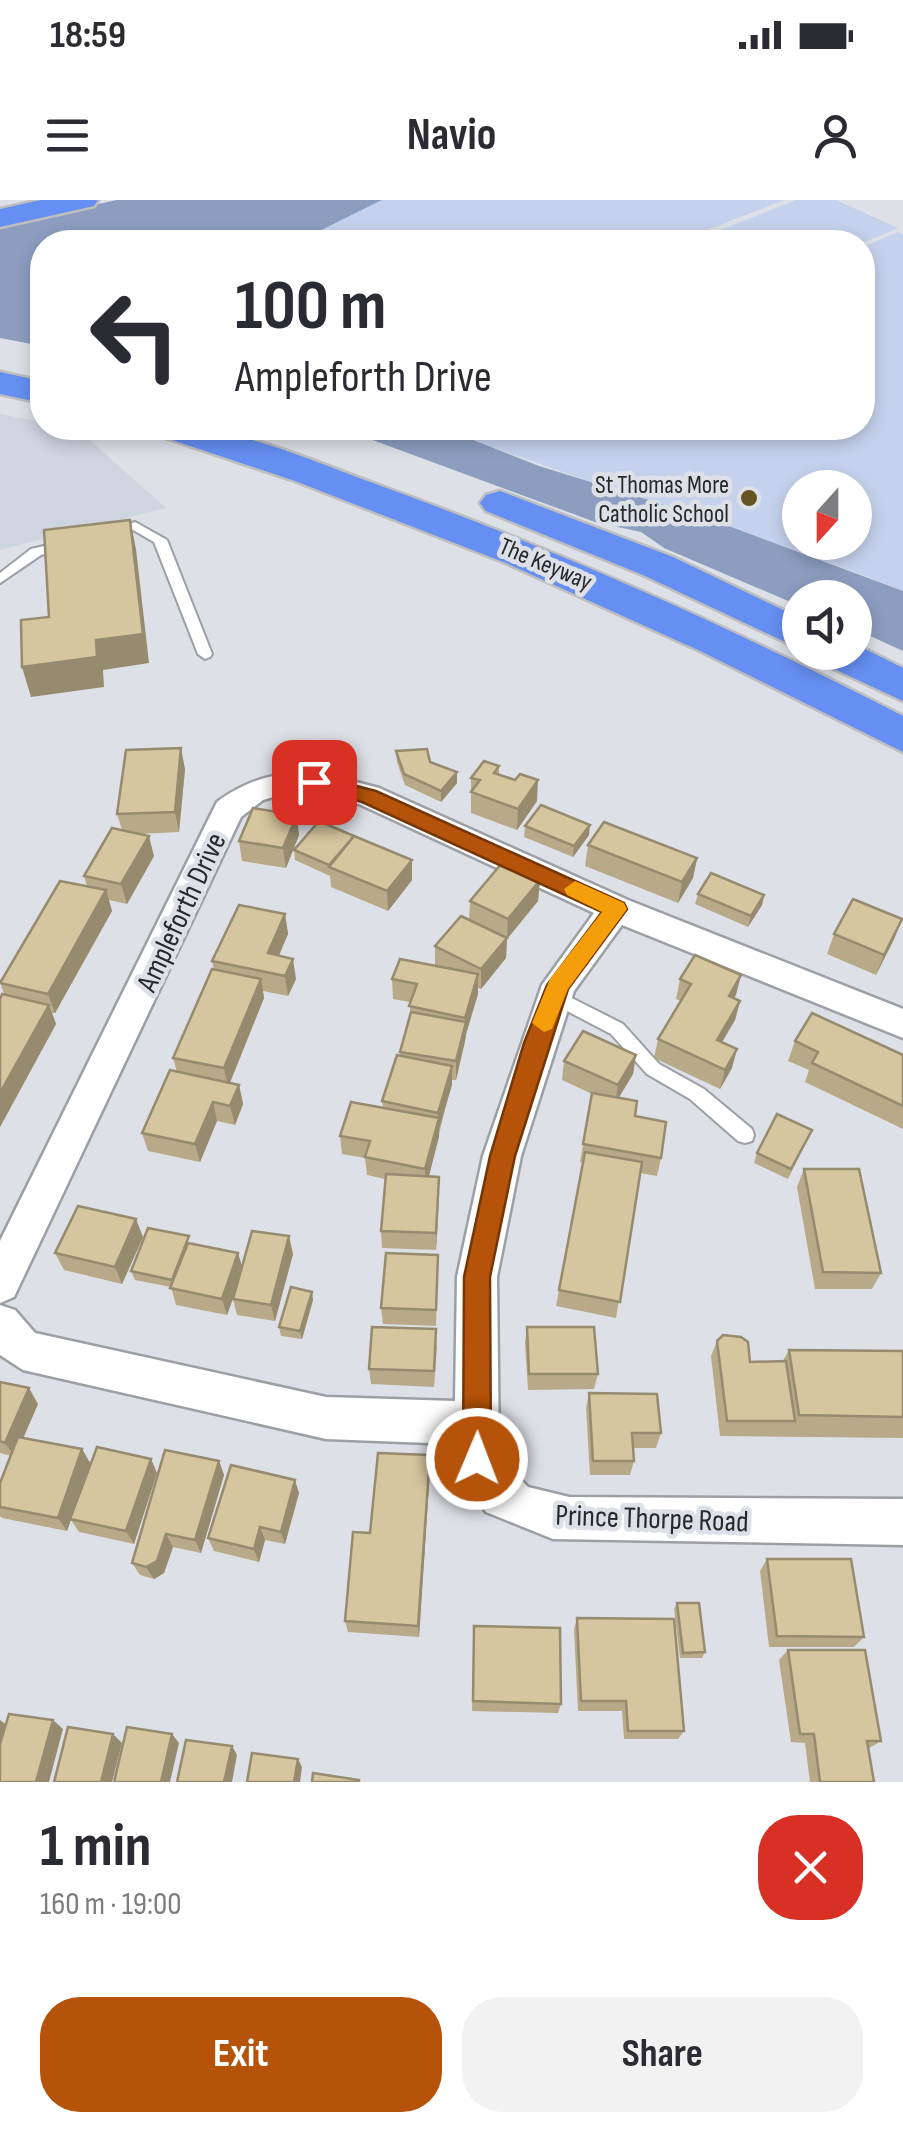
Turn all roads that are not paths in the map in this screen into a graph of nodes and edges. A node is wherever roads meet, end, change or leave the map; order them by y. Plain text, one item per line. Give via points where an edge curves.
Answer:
1 (83, 200) edge
2 (4, 217) edge
3 (0, 360) edge
4 (30, 367) edge
5 (0, 383) edge
6 (30, 389) edge
7 (207, 440) edge
8 (302, 440) edge
9 (0, 580) edge
10 (633, 601) junction
11 (782, 624) edge
12 (205, 654) dead end
13 (872, 660) edge
14 (871, 670) edge
15 (903, 674) edge
16 (903, 686) edge
17 (903, 736) edge
18 (903, 760) edge
19 (616, 909) junction
20 (554, 996) junction
21 (903, 1024) edge
22 (746, 1134) dead end
23 (0, 1284) edge
24 (0, 1324) edge
25 (478, 1422) junction
26 (903, 1522) edge

1 - 2 highway
3 - 4 highway
5 - 6 highway
7 - 10 highway, The Keyway via 484,538
8 - 11 highway, The Keyway via 502,504
9 - 12 lane via 36,552 136,526 160,540
10 - 17 highway, The Keyway
10 - 18 highway
13 - 15 highway
14 - 16 highway
19 - 20 street, Prince Thorpe Road
19 - 21 street
19 - 23 street, Ampleforth Drive via 368,796 314,782 252,792 228,810
20 - 22 lane via 617,1029 653,1069 698,1094
20 - 25 street, Prince Thorpe Road via 502,1156 477,1277
24 - 25 street via 23,1350 326,1418
25 - 26 street, Prince Thorpe Road via 477,1459 486,1483 528,1512 568,1520

